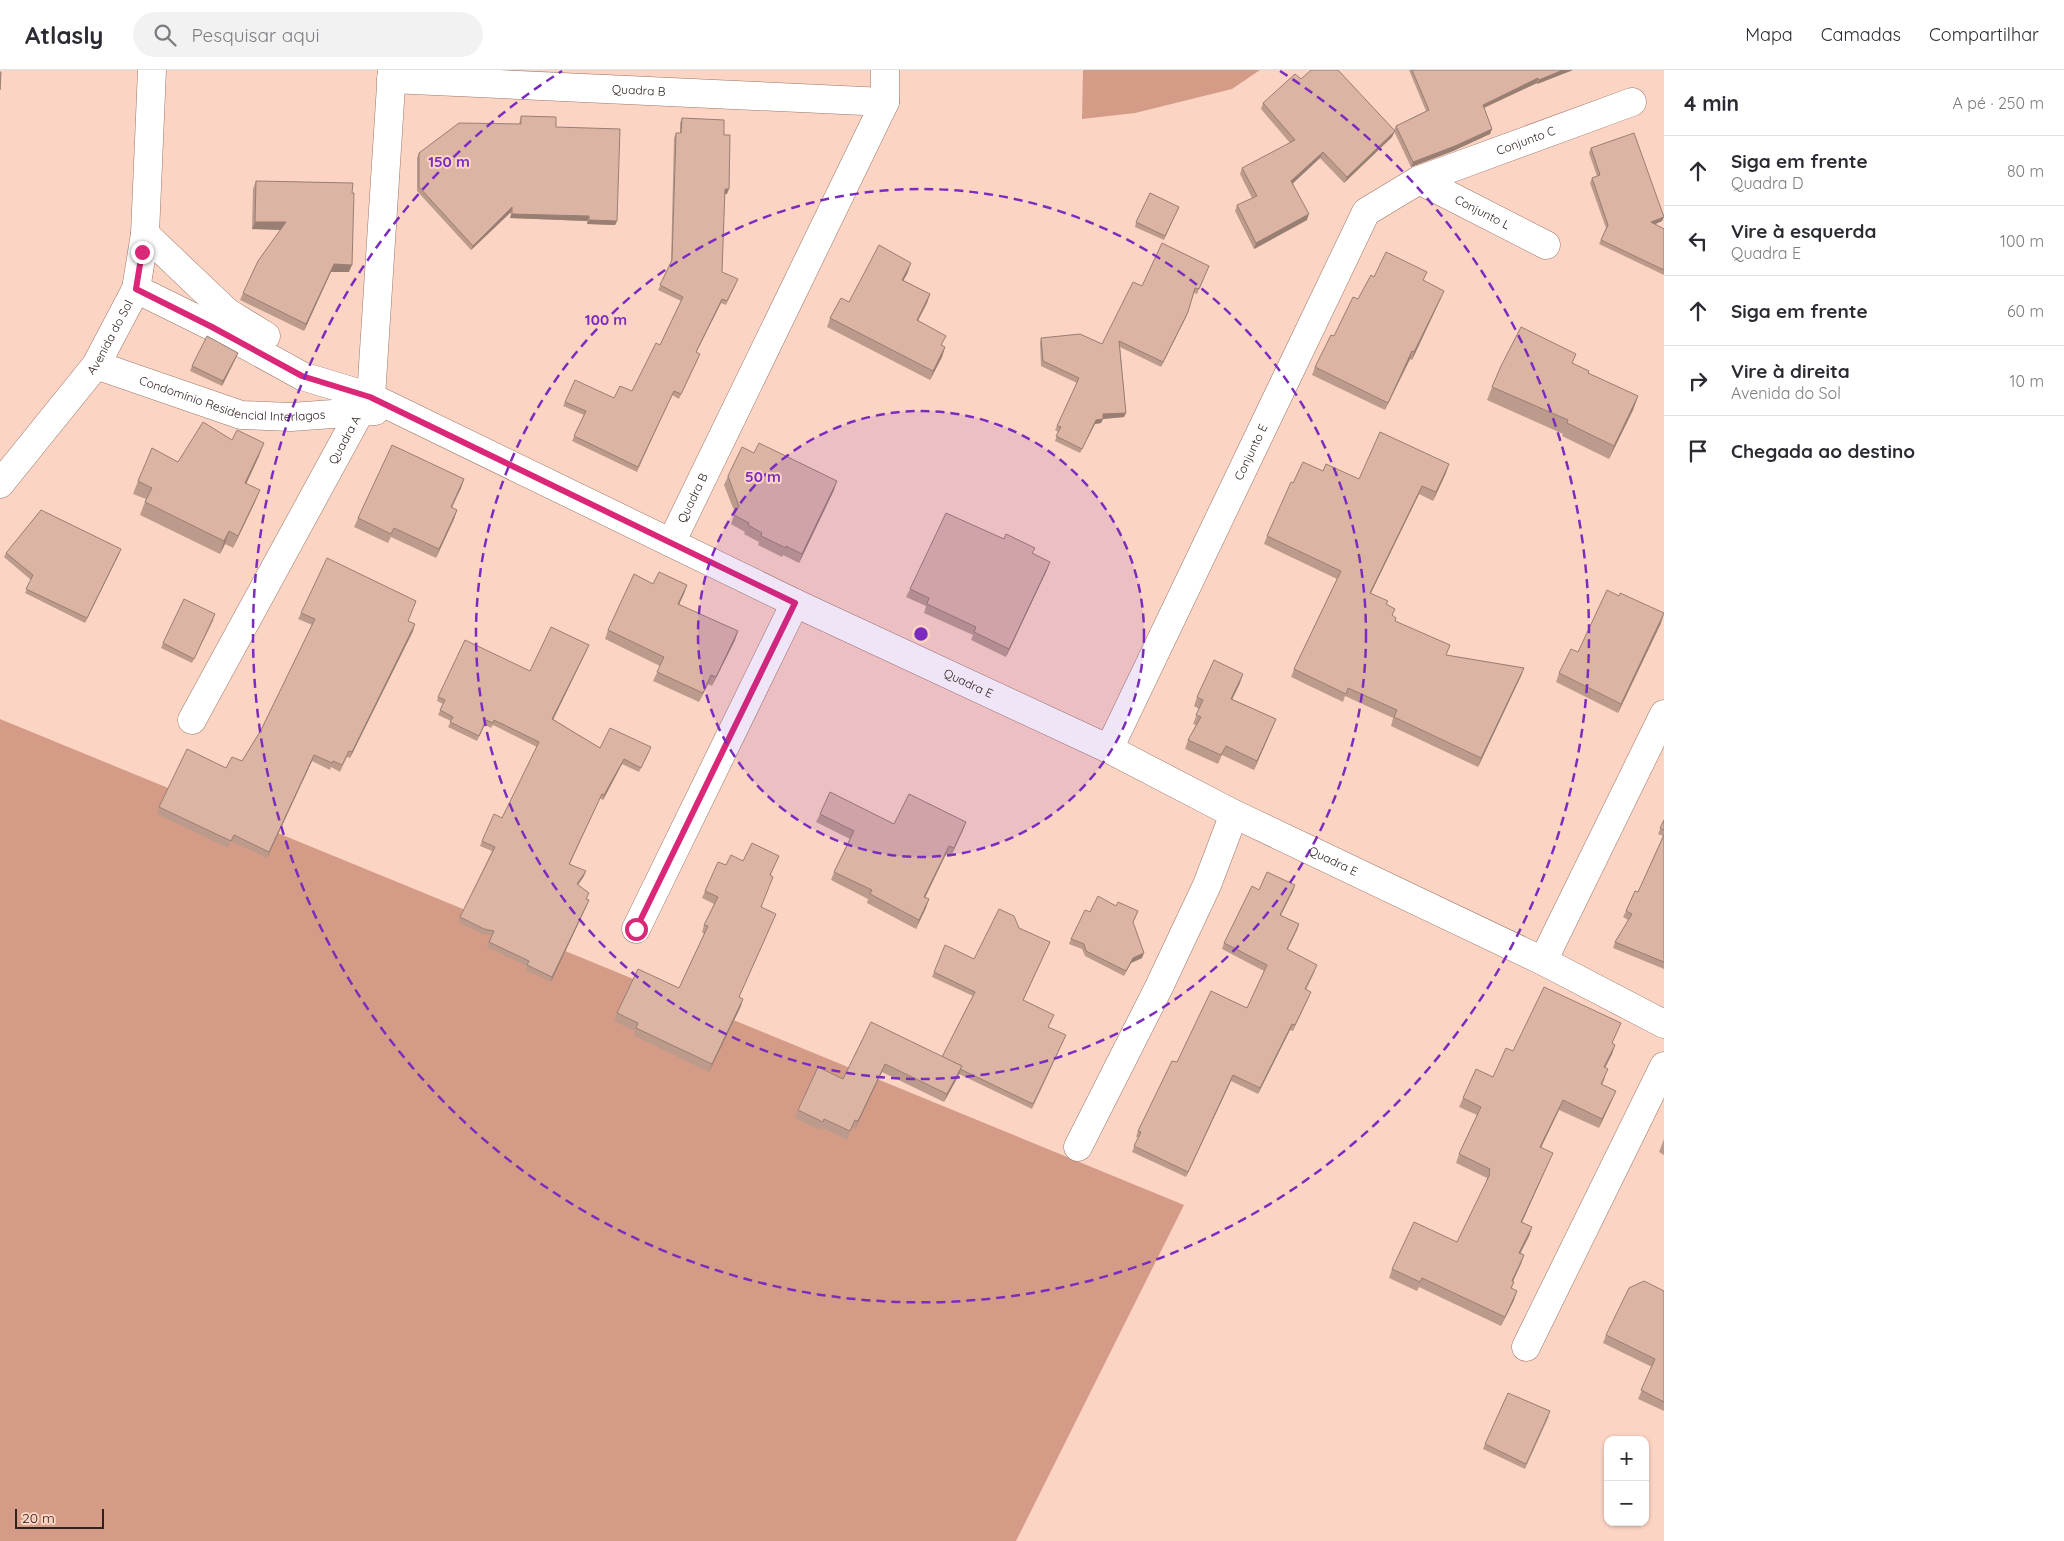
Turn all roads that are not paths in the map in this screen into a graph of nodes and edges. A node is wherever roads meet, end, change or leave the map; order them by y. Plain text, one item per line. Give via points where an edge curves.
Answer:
1 (152, 70) edge
2 (885, 70) edge
3 (392, 75) edge
4 (885, 102) junction
5 (1632, 102) dead end
6 (1419, 180) junction
7 (145, 234) junction
8 (1546, 245) dead end
9 (136, 289) junction
10 (96, 365) junction
11 (302, 376) junction
12 (375, 406) junction
13 (0, 484) edge
14 (671, 544) junction
15 (795, 603) junction
16 (1663, 716) edge
17 (192, 720) dead end
18 (1110, 749) junction
19 (1234, 814) junction
20 (636, 929) dead end
21 (1543, 961) junction
22 (1664, 1024) edge
23 (1664, 1066) edge
24 (1078, 1147) dead end
25 (1526, 1347) dead end

1 - 7 street, Avenida do Sol
2 - 4 street, Quadra B
3 - 4 street, Quadra B
3 - 12 street, Quadra A
4 - 14 street, Quadra B
5 - 6 street, Conjunto C
6 - 8 street, Conjunto L
6 - 18 street, Conjunto E via 1366,212
7 - 9 street, Avenida do Sol
7 - 11 street via 227,312 270,338
9 - 10 street, Avenida do Sol
9 - 11 street
10 - 12 street, Condomínio Residencial Interlagos via 242,415 291,417
10 - 13 street, Avenida do Sol
11 - 12 street
12 - 14 street, Quadra E
12 - 17 street, Quadra A
14 - 15 street, Quadra E
15 - 18 street, Quadra E
15 - 20 street
16 - 21 street
18 - 19 street, Quadra E
19 - 21 street, Quadra E
19 - 24 street via 1203,893
21 - 22 street, Quadra E
23 - 25 street

